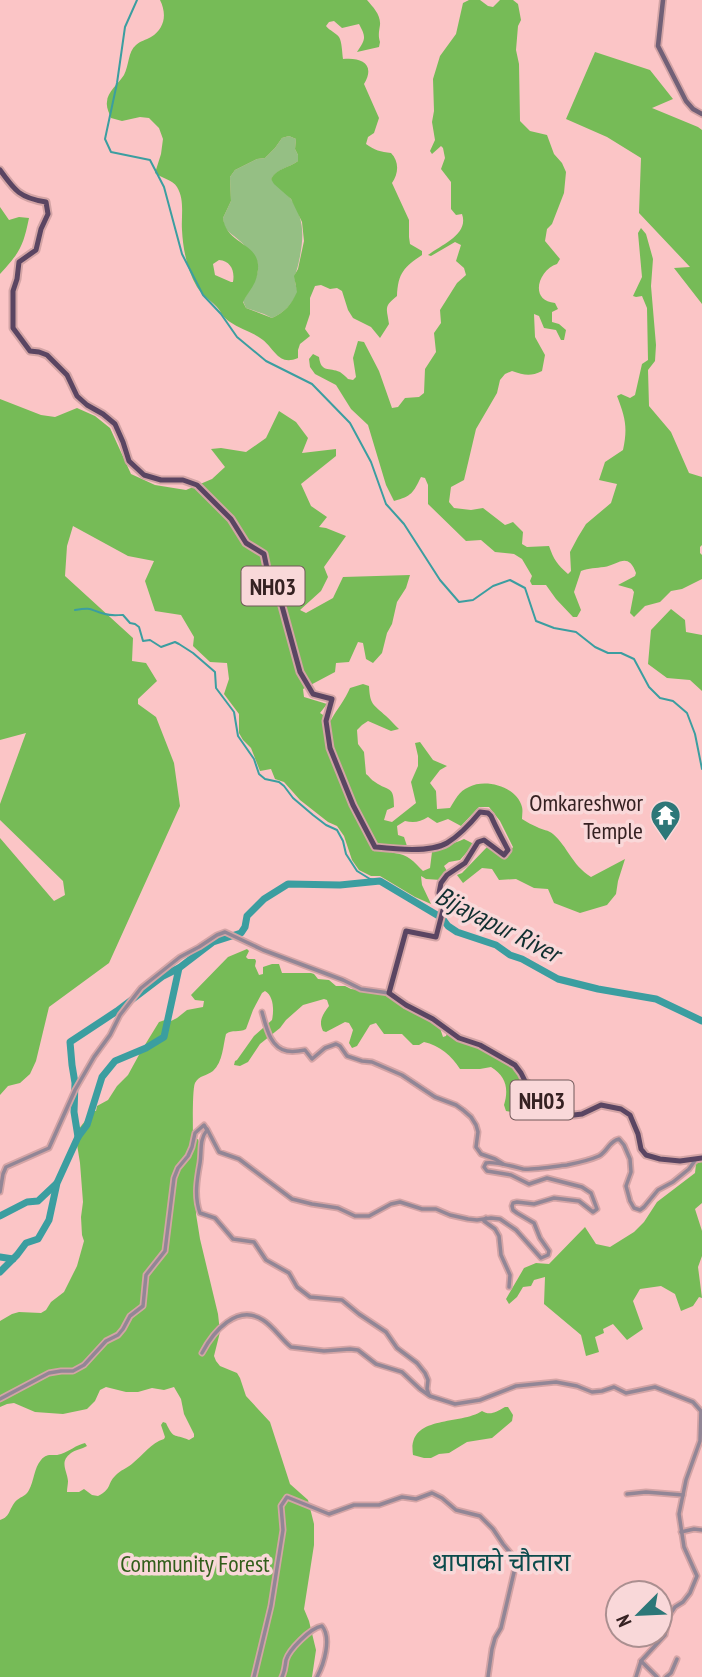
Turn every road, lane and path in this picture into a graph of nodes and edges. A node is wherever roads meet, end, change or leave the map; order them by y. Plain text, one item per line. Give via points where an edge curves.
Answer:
1 (663, 0) edge
2 (702, 114) edge
3 (0, 170) edge
4 (389, 993) junction
5 (262, 1012) dead end
6 (207, 1129) junction
7 (699, 1158) edge
8 (508, 1166) junction
9 (0, 1192) edge
10 (486, 1218) junction
11 (509, 1287) dead end
12 (202, 1353) dead end
13 (430, 1396) junction
14 (0, 1399) edge
15 (627, 1494) dead end
16 (683, 1495) junction
17 (702, 1530) edge
18 (681, 1532) junction
19 (677, 1659) dead end
20 (641, 1661) junction
21 (254, 1677) edge
22 (282, 1677) edge
23 (317, 1677) edge
24 (488, 1677) edge
25 (636, 1677) edge
26 (657, 1677) edge
27 (666, 1677) edge

1 - 2 main road via 658,46 689,105
3 - 4 main road, NH03 via 23,197 46,202 48,214 36,250 19,262 13,328 30,351 47,355 67,375 77,396 115,424 129,461 144,475 198,485 246,542 264,554 300,671 313,694 332,699 326,721 330,748 375,847 400,850 446,844 480,812 491,816 508,850 504,855 484,840 478,842 466,863 447,875 439,892 444,906 436,937 406,930
4 - 7 main road, NH03 via 459,1038 515,1065 545,1103 574,1115 601,1105 621,1109 632,1119 646,1155 660,1160
4 - 9 street via 361,989 225,932 216,935 141,988 75,1090 49,1148 6,1167
5 - 8 street via 268,1034 285,1051 305,1050 312,1059 336,1044 347,1056 402,1075 456,1105 478,1128 476,1147 481,1154
6 - 10 street via 219,1152 239,1159 297,1201 355,1216 369,1216 400,1202 468,1219
6 - 13 street via 197,1179 200,1213 215,1218 233,1238 254,1242 268,1262 289,1273 310,1297 342,1300 386,1332 425,1373
6 - 14 street via 203,1126 196,1131 174,1178 165,1251 146,1275 143,1306 84,1365 74,1371 50,1373
7 - 8 street via 640,1210 630,1201 626,1186 631,1167 619,1139 600,1155 574,1163 525,1170
8 - 10 street via 489,1161 484,1167 529,1184 547,1178 582,1187 591,1193 597,1210 592,1212 579,1201 554,1198 513,1203 513,1210 535,1224 548,1251 543,1258 510,1225
10 - 11 street via 499,1236
12 - 13 street via 222,1325 252,1316 263,1320 291,1347 358,1350 376,1364 402,1372
13 - 16 street via 455,1404 516,1386 556,1382 592,1392 614,1387 626,1393 655,1387 693,1402 701,1411 700,1441
15 - 16 street
16 - 18 street
17 - 18 street
18 - 20 street via 697,1576 690,1593 669,1616 665,1635
19 - 27 street
20 - 25 street
20 - 26 street
21 - 24 street via 271,1606 283,1530 281,1506 287,1497 329,1514 354,1505 379,1505 432,1493 456,1510 480,1516 515,1562
22 - 23 street via 291,1651 321,1626 328,1641

